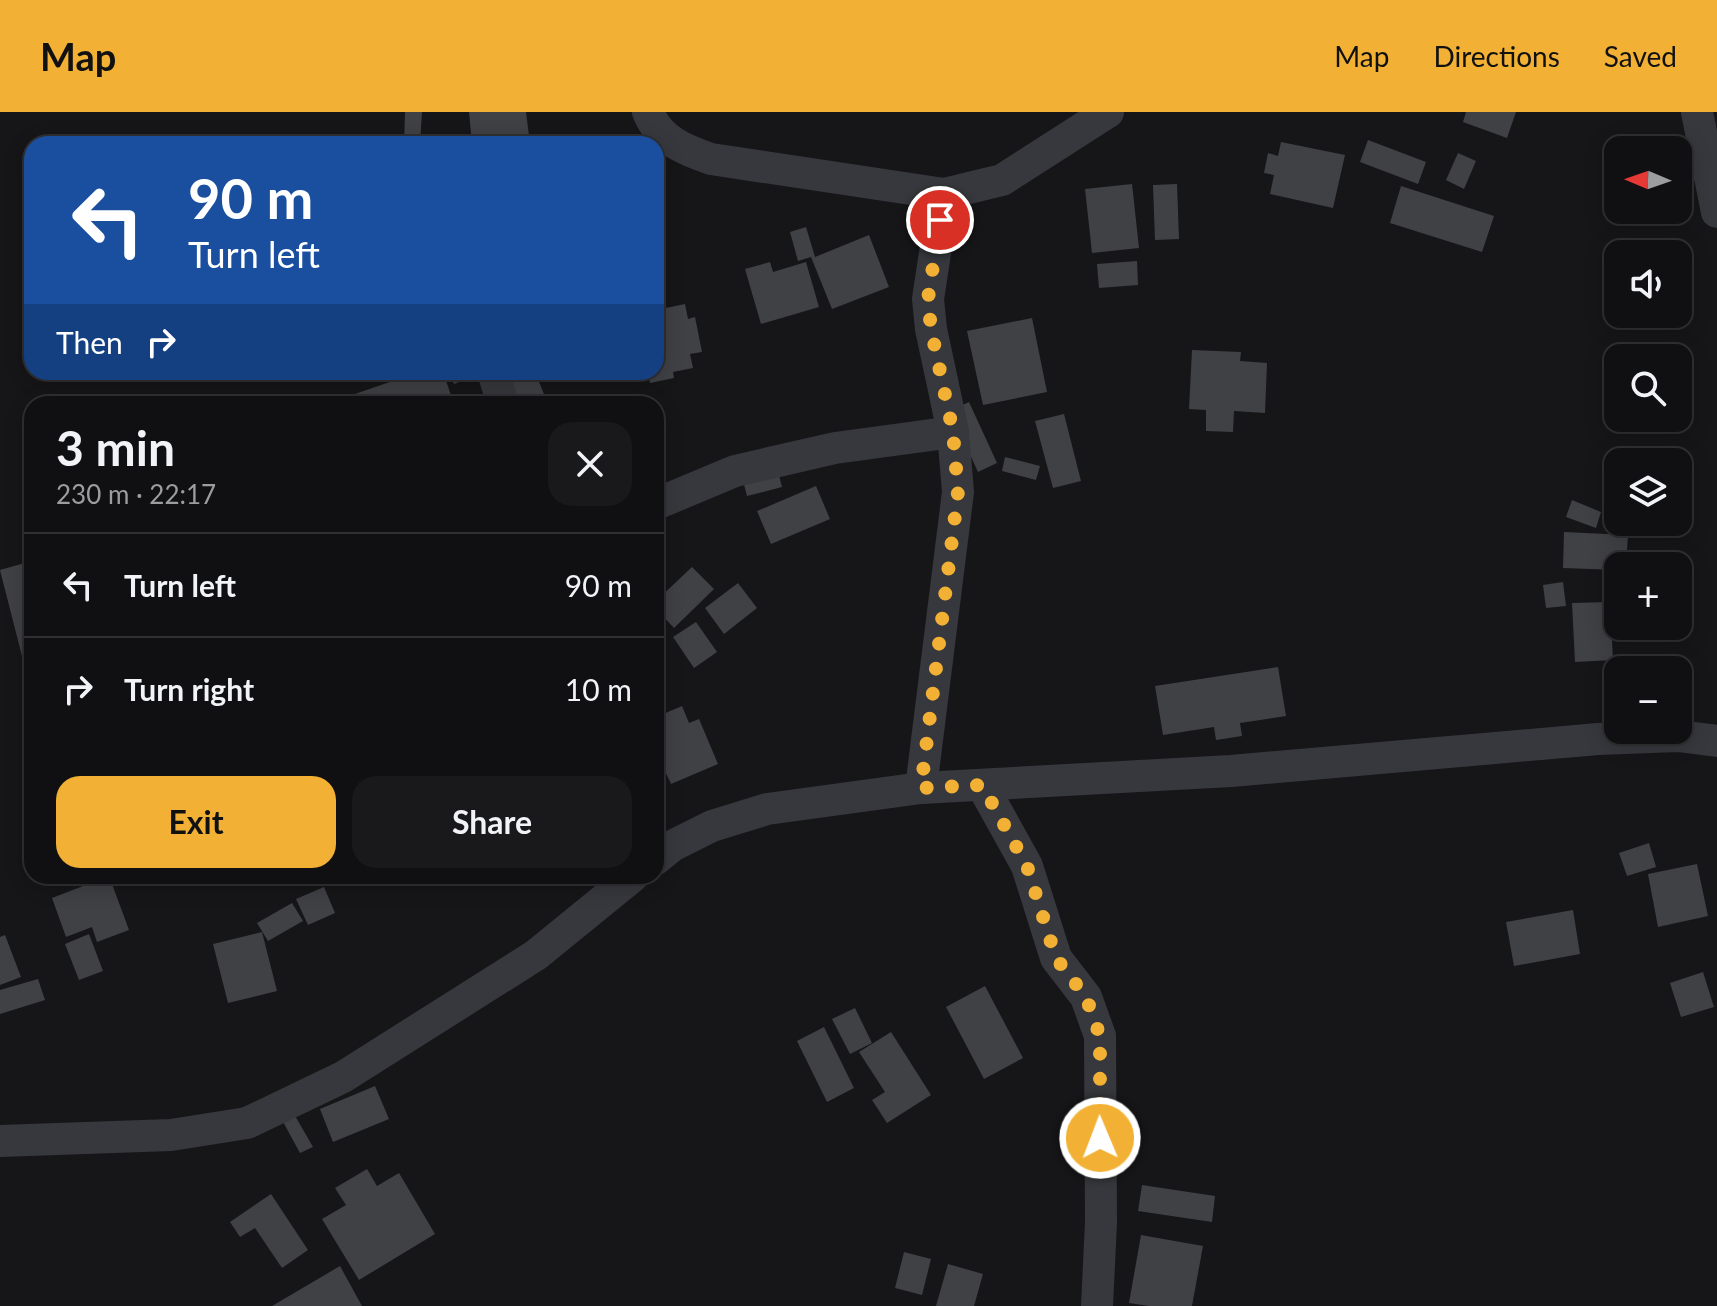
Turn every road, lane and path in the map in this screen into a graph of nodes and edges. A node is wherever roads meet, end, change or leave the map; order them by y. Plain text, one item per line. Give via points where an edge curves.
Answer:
1 (648, 112) edge
2 (1108, 112) edge
3 (1697, 112) edge
4 (944, 194) junction
5 (1717, 212) edge
6 (953, 432) junction
7 (664, 501) edge
8 (1717, 741) edge
9 (982, 785) junction
10 (921, 788) junction
11 (664, 852) edge
12 (623, 884) edge
13 (0, 1141) edge
14 (1097, 1306) edge

1 - 4 street via 676,147 711,159
2 - 4 street via 1002,180
3 - 5 street
4 - 6 street via 928,299
6 - 7 street via 835,448 735,471
6 - 10 street via 958,492
8 - 9 street via 1678,736 1598,739 1231,771
9 - 10 street
9 - 14 street via 1027,866 1056,958 1086,997 1100,1036
10 - 11 street via 767,809 712,826
12 - 13 street via 523,963 343,1077 247,1123 171,1135

